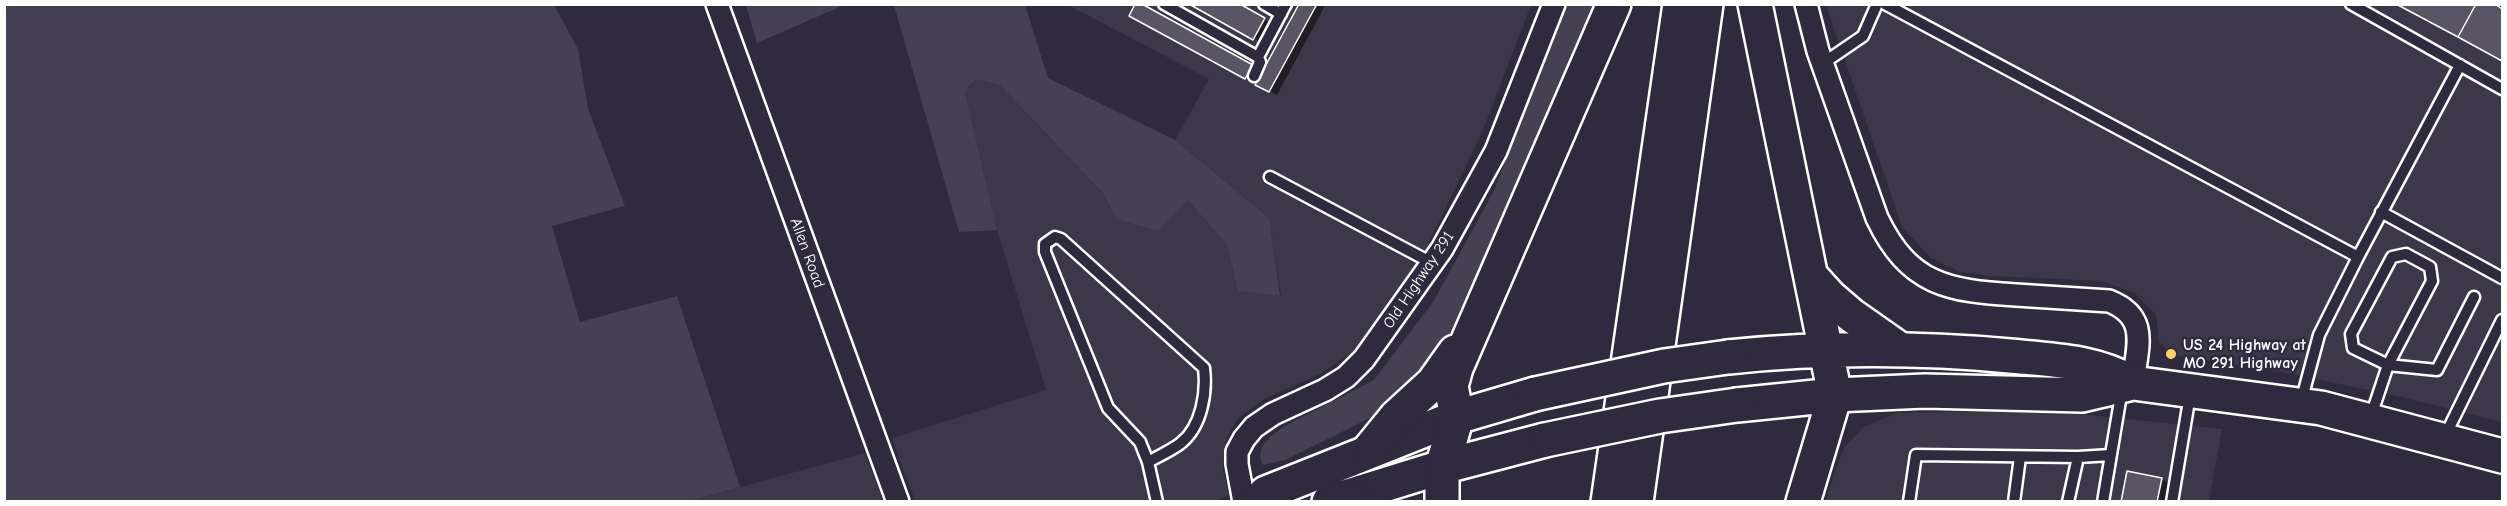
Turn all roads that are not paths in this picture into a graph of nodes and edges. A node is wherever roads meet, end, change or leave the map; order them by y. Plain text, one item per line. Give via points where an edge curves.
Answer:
1 (717, 4) edge
2 (1164, 4) edge
3 (1264, 4) edge
4 (1614, 4) edge
5 (1680, 4) edge
6 (1706, 4) edge
7 (1755, 4) edge
8 (1806, 4) edge
9 (1877, 4) edge
10 (1885, 4) edge
11 (2351, 4) edge
12 (1549, 6) edge
13 (1284, 9) edge
14 (1258, 57) junction
15 (1822, 64) junction
16 (2460, 65) junction
17 (1254, 76) dead end
18 (2502, 89) edge
19 (1269, 177) dead end
20 (2381, 213) junction
21 (2358, 256) junction
22 (1432, 263) junction
23 (1811, 276) junction
24 (2502, 278) edge
25 (2474, 297) dead end
26 (1477, 318) junction
27 (2502, 320) edge
28 (2497, 342) edge
29 (1898, 348) junction
30 (1827, 349) junction
31 (2388, 365) junction
32 (2128, 384) junction
33 (2191, 390) junction
34 (1872, 393) junction
35 (1835, 395) junction
36 (2300, 405) junction
37 (1457, 417) junction
38 (2369, 420) junction
39 (2444, 439) junction
40 (1369, 450) junction
41 (1819, 452) junction
42 (2111, 455) junction
43 (2502, 456) edge
44 (2020, 457) junction
45 (2078, 457) junction
46 (1148, 462) junction
47 (1442, 467) junction
48 (1343, 500) edge
49 (898, 501) edge
50 (1157, 501) edge
51 (1244, 501) edge
52 (1257, 501) edge
53 (1442, 501) edge
54 (1608, 501) edge
55 (1636, 501) edge
56 (1803, 501) edge
57 (1909, 501) edge
58 (2014, 501) edge
59 (2068, 501) edge
60 (2103, 501) edge
61 (2172, 501) edge

1 - 49 street, Allen Road
2 - 14 lane
3 - 13 lane
4 - 26 main road
5 - 54 main road
6 - 55 main road
7 - 23 main road
8 - 15 street
9 - 15 lane via 1863,36
10 - 21 lane
11 - 16 lane
12 - 22 street, Old Highway 291 via 1523,88 1496,150 1469,204
13 - 14 lane
14 - 17 lane
15 - 32 street via 1877,218 1903,259 1948,288 2109,301 2123,306 2134,317 2138,336
16 - 18 lane
16 - 20 lane
19 - 22 lane
20 - 21 lane
20 - 24 lane
21 - 36 lane via 2319,335
22 - 51 street, Old Highway 291 via 1347,377 1273,414 1244,440 1237,452 1237,464
23 - 29 main road via 1851,315
23 - 30 main road
25 - 31 lane via 2437,370
26 - 37 main road via 1451,386
26 - 40 main road via 1433,383 1396,417
27 - 28 lane
28 - 39 lane
29 - 30 main road
29 - 32 main road via 2097,366 2117,374
30 - 35 main road
30 - 37 main road, bridge via 1664,366 1535,394
31 - 31 lane via 2432,281 2430,267 2406,254 2392,257 2351,334 2354,348
31 - 38 lane
32 - 33 main road
32 - 34 main road via 2082,395
32 - 42 lane
33 - 36 main road
33 - 61 lane
34 - 35 main road
34 - 41 main road
35 - 41 main road
35 - 47 main road, bridge via 1660,416
36 - 38 main road
37 - 40 main road
37 - 47 main road
38 - 39 main road
39 - 43 main road
40 - 52 main road via 1266,493
41 - 56 main road
42 - 45 lane
42 - 60 lane
44 - 45 lane
44 - 57 lane via 1916,455
44 - 58 lane
45 - 59 lane
46 - 46 lane via 1140,442 1108,408 1045,252 1045,244 1055,237 1204,368 1204,399 1196,424 1182,442
46 - 50 lane
47 - 48 main road
47 - 53 main road

